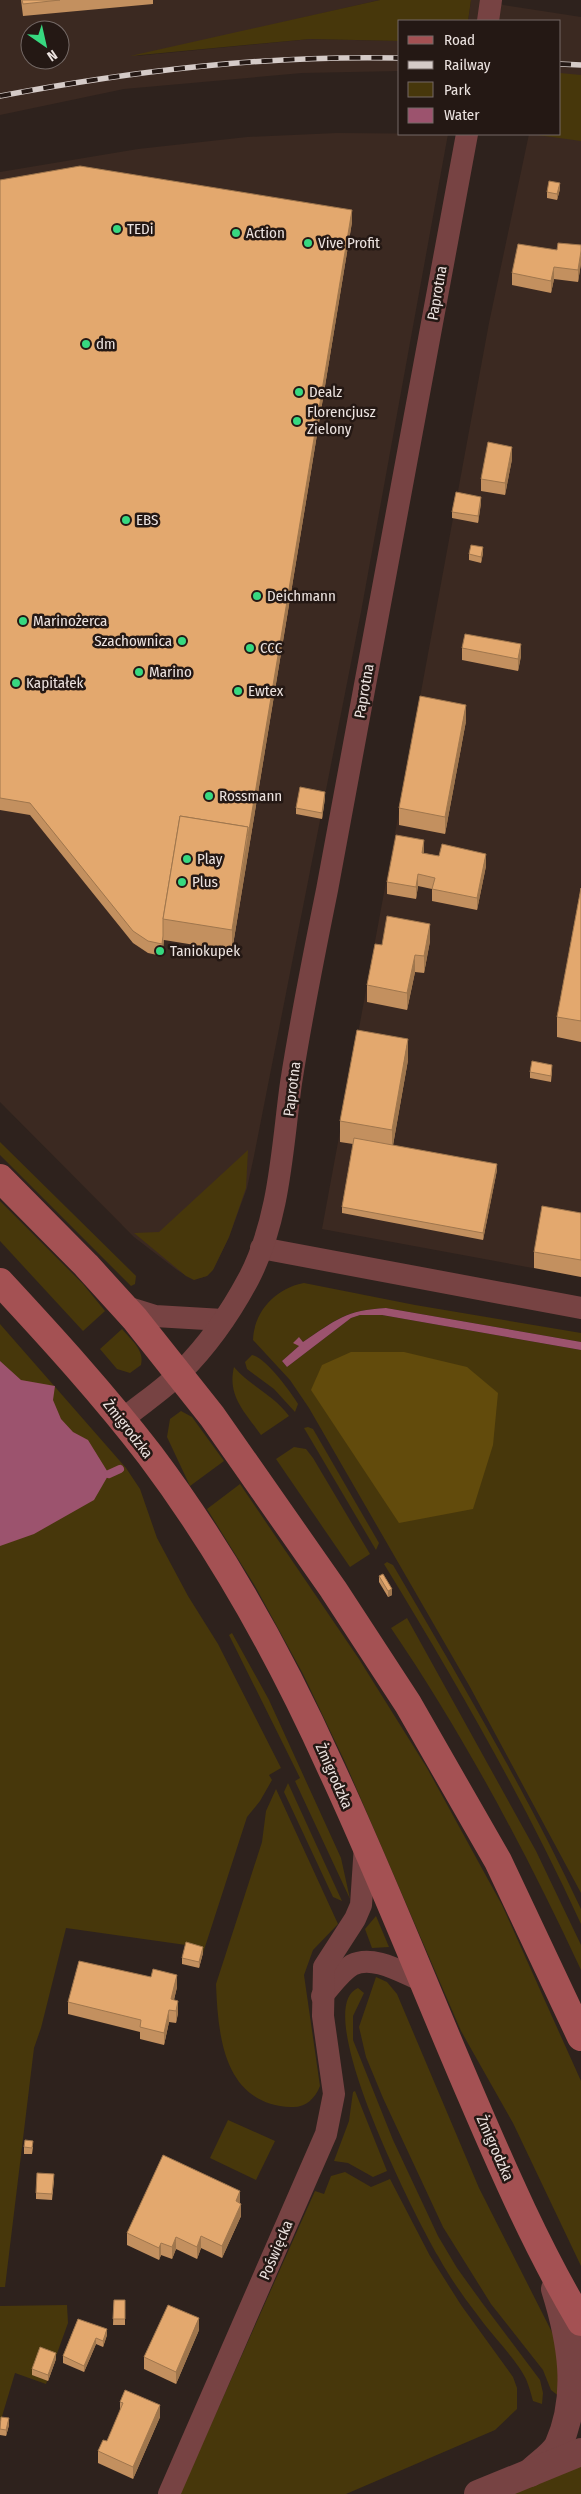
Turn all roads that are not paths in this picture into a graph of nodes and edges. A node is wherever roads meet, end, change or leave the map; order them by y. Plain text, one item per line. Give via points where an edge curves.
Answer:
1 (492, 0) edge
2 (488, 20) edge
3 (467, 135) edge
4 (0, 1178) edge
5 (261, 1248) junction
6 (0, 1282) edge
7 (123, 1306) junction
8 (581, 1308) edge
9 (223, 1320) junction
10 (179, 1374) junction
11 (122, 1420) junction
12 (365, 1845) junction
13 (423, 1981) junction
14 (322, 1996) junction
15 (581, 2037) edge
16 (549, 2268) junction
17 (581, 2322) edge
18 (581, 2452) edge
19 (530, 2473) junction
20 (169, 2494) edge
21 (478, 2494) edge

1 - 2 street
3 - 5 street, Paprotna via 301,1018 279,1179
4 - 7 main road
5 - 8 street
5 - 9 street, Paprotna via 250,1276
6 - 11 main road, Żmigrodzka via 68,1355
7 - 9 street via 155,1316
7 - 10 main road
9 - 10 street, Paprotna
10 - 11 street, Paprotna
10 - 15 main road via 251,1470 408,1704 498,1861
11 - 12 main road, Żmigrodzka via 182,1502 250,1609 296,1694
12 - 13 main road, Żmigrodzka
12 - 14 street, Poświęcka via 361,1905 324,1967
13 - 14 street via 361,1961 344,1971
13 - 16 main road, Żmigrodzka
14 - 20 street, Poświęcka via 334,2094 326,2134
16 - 17 main road, Żmigrodzka
16 - 19 street via 574,2350 576,2400 572,2419 558,2446
18 - 19 street
19 - 21 street

